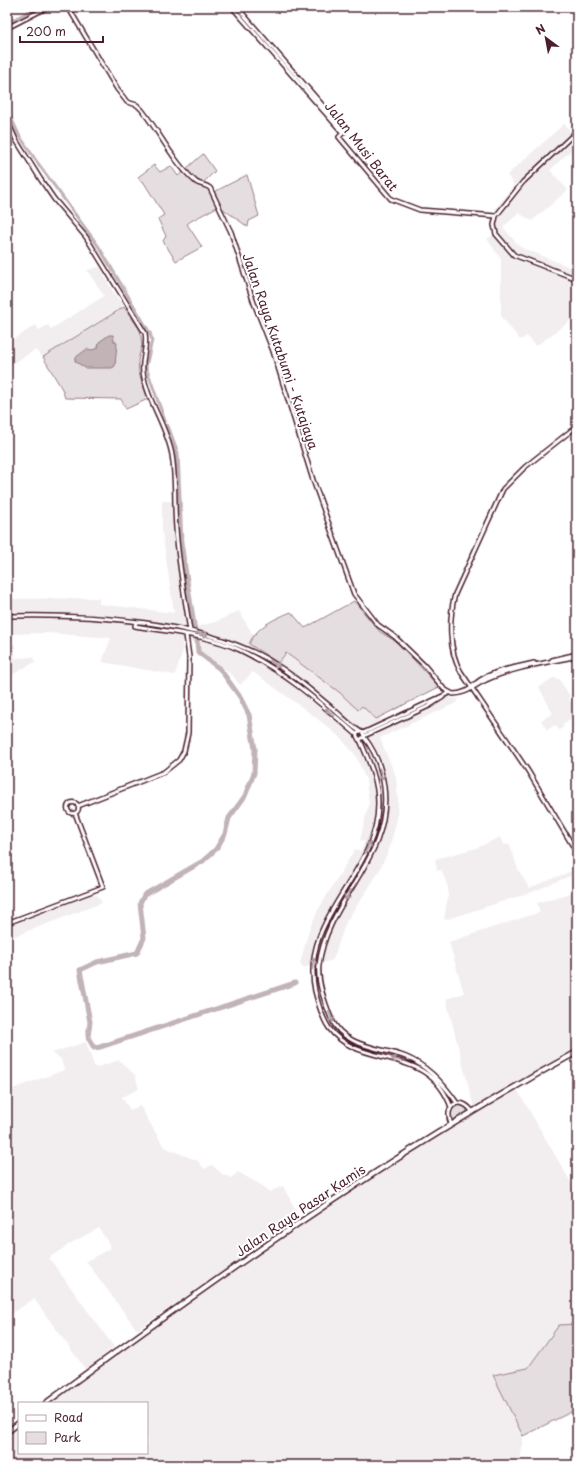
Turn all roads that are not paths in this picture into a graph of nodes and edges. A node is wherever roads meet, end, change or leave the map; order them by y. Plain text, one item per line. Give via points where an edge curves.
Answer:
1 (48, 7) edge
2 (68, 7) edge
3 (232, 7) edge
4 (237, 7) edge
5 (7, 28) edge
6 (278, 56) junction
7 (7, 120) edge
8 (577, 131) edge
9 (496, 216) junction
10 (577, 279) edge
11 (577, 426) edge
12 (7, 616) edge
13 (136, 622) junction
14 (190, 631) junction
15 (186, 635) junction
16 (241, 646) junction
17 (239, 650) junction
18 (577, 655) edge
19 (471, 689) junction
20 (450, 693) junction
21 (315, 694) junction
22 (312, 697) junction
23 (356, 734) junction
24 (363, 734) junction
25 (360, 740) junction
26 (78, 806) junction
27 (75, 813) junction
28 (577, 853) edge
29 (7, 923) edge
30 (577, 1052) edge
31 (457, 1103) junction
32 (451, 1107) junction
33 (472, 1111) junction
34 (451, 1124) junction
35 (47, 1402) edge
36 (18, 1424) edge
37 (7, 1432) edge

1 - 5 street
2 - 20 street, Jalan Raya Kutabumi - Kutajaya via 123,97 142,110 173,156 190,175 199,184 205,184 210,188 232,232 354,594 378,625 396,637
3 - 6 street, Jalan Musi Barat
4 - 6 street, Jalan Musi Barat
6 - 9 street, Jalan Musi Barat via 344,132 339,137 391,199 420,210
7 - 14 street via 16,140 41,180 86,237 145,332 147,343 143,371 172,455 176,528
8 - 9 street via 523,182
9 - 10 street via 494,232 514,255
11 - 19 street via 525,467 503,489 458,586 452,604 452,651
12 - 13 street via 54,616
13 - 14 street
13 - 15 street via 135,626
14 -> 16 street
15 - 17 street
15 - 26 street via 189,657 188,733 179,760 164,772
16 - 17 street
16 -> 21 street via 290,674
17 - 22 street via 264,663
18 - 19 street via 499,674 483,680
19 - 20 street via 458,694
19 - 28 street via 528,771
20 - 24 street
21 - 22 street
21 - 24 street
23 -> 22 street
23 - 24 street
23 - 25 street
24 - 25 street
24 -> 31 street via 381,772 385,812 379,838 369,863 335,915 326,935 319,966 322,991 331,1017 341,1033 350,1040 406,1057 422,1065 444,1085
32 -> 25 street via 439,1086 416,1068 403,1061 358,1049 336,1036 325,1020 315,991 312,969 317,942 326,918 368,849 376,821 376,782
26 - 27 street
26 - 27 street via 72,802 68,805 68,811
27 - 29 street via 103,887
30 - 33 main road, Jalan Raya Pasar Kamis
31 - 32 street
31 - 33 street via 463,1102
32 - 34 street via 448,1114
33 - 34 main road, Jalan Raya Pasar Kamis
34 - 35 main road, Jalan Raya Pasar Kamis via 379,1169 213,1281
36 - 37 main road

